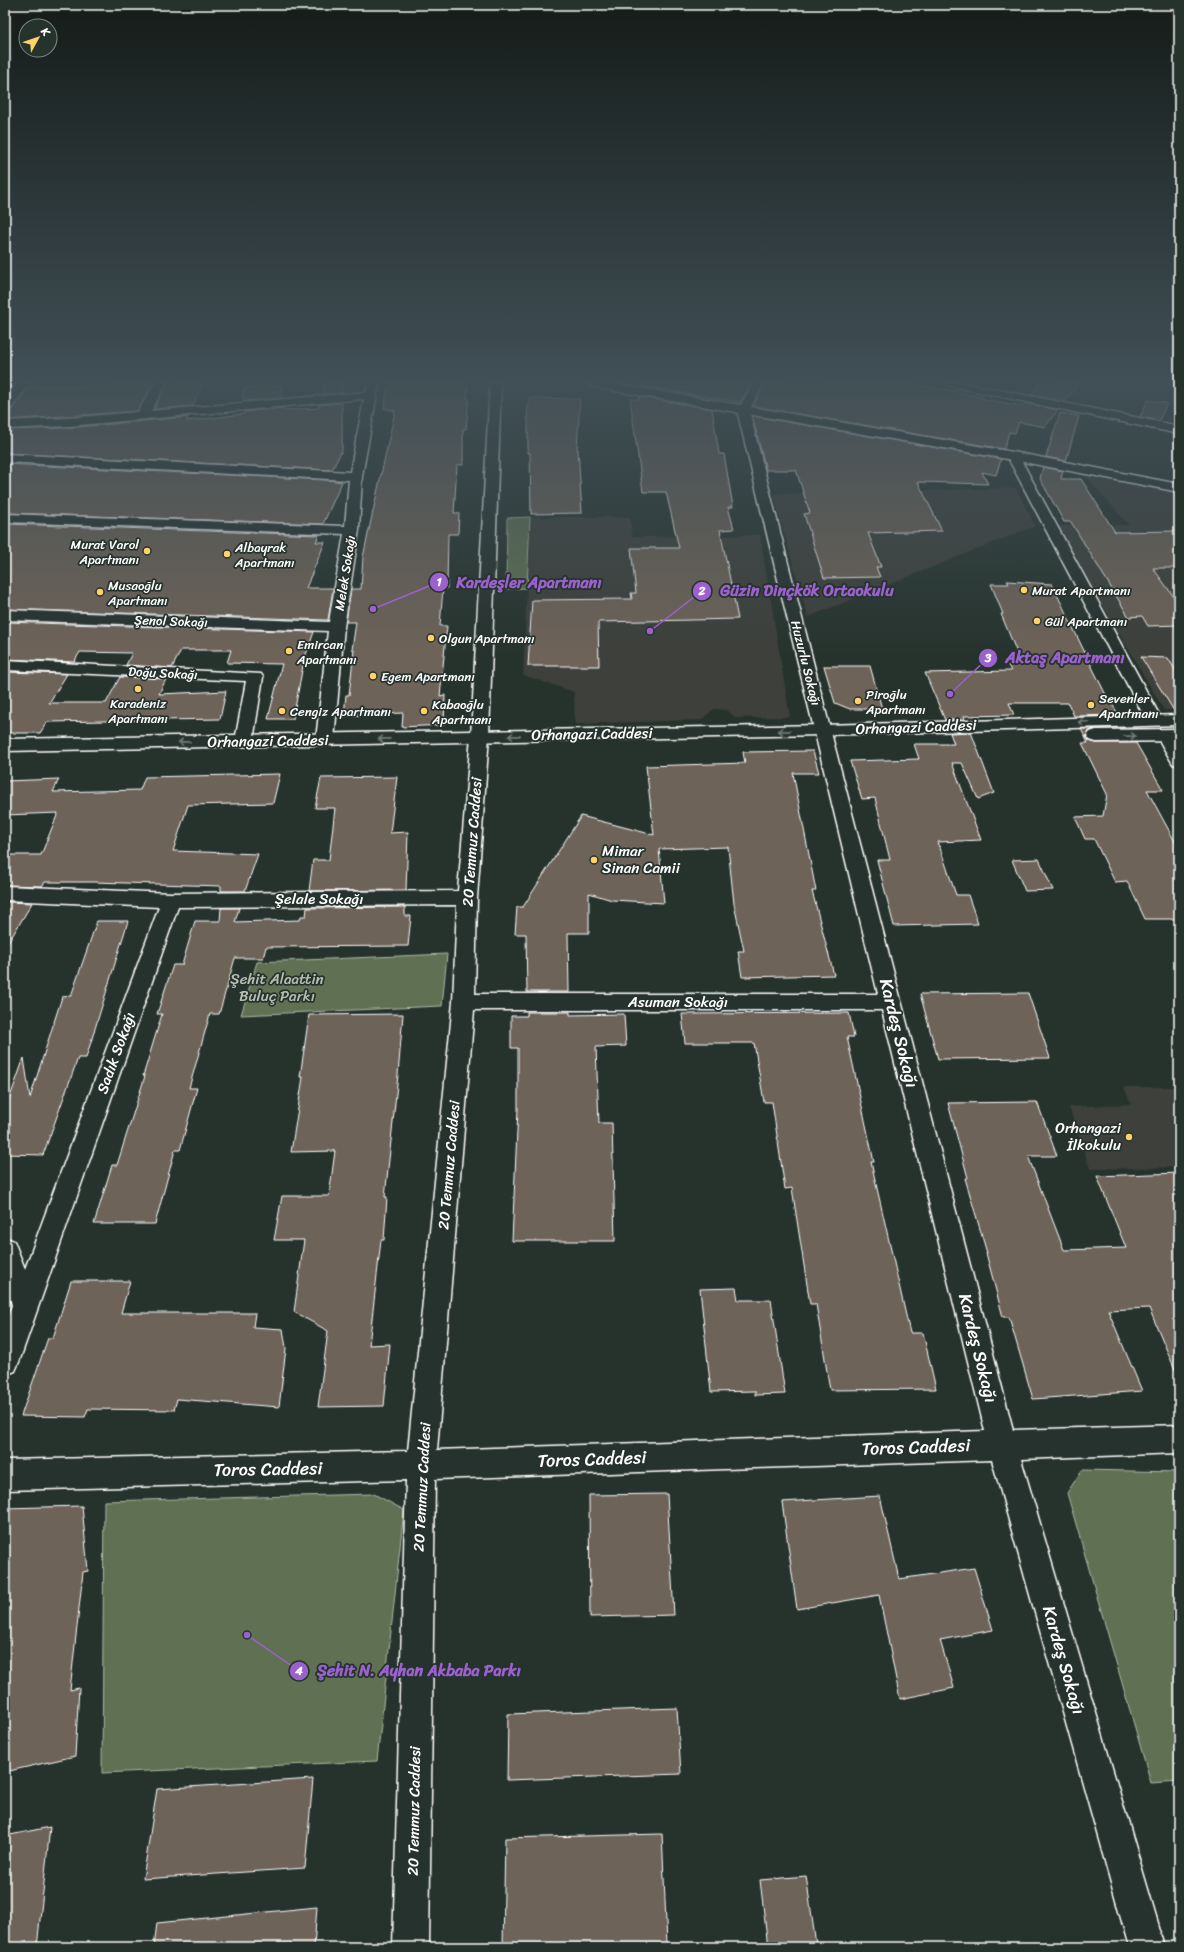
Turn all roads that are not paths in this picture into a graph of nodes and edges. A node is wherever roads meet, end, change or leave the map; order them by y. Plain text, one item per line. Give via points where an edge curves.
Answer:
1 (319, 474) edge
2 (491, 474) edge
3 (759, 474) edge
4 (1022, 474) edge
5 (1106, 474) edge
6 (356, 476) joint
7 (1179, 488) edge
8 (5, 518) edge
9 (352, 530) junction
10 (5, 615) edge
11 (336, 627) junction
12 (5, 664) edge
13 (1154, 720) junction
14 (1179, 720) edge
15 (1172, 735) edge
16 (824, 737) junction
17 (325, 740) junction
18 (244, 741) junction
19 (479, 744) junction
20 (5, 745) edge
21 (5, 757) edge
22 (1179, 760) edge
23 (5, 893) edge
24 (467, 898) junction
25 (171, 900) junction
26 (464, 1002) junction
27 (891, 1002) junction
28 (5, 1249) edge
29 (26, 1306) junction
30 (5, 1362) edge
31 (1179, 1439) edge
32 (1002, 1444) junction
33 (421, 1465) junction
34 (5, 1475) edge
35 (411, 1947) edge
36 (1147, 1947) edge

1 - 6 street
2 - 19 street, 20 Temmuz Caddesi
3 - 16 street, Huzurlu Sokağı
4 - 13 street
5 - 7 main road
6 - 9 street, Melek Sokağı
8 - 9 street
9 - 11 street, Melek Sokağı
10 - 11 street, Şenol Sokağı
11 - 17 street, Melek Sokağı
12 - 18 street, Doğu Sokağı via 255,677
13 - 14 main road, Orhangazi Caddesi
13 - 15 main road
13 -> 16 main road, Orhangazi Caddesi
16 -> 15 main road, Orhangazi Caddesi
15 - 22 street
16 - 19 main road, Orhangazi Caddesi
16 - 27 street, Kardeş Sokağı
17 - 18 main road, Orhangazi Caddesi
19 -> 17 main road, Orhangazi Caddesi
18 -> 20 main road, Orhangazi Caddesi
19 - 21 main road, Orhangazi Caddesi
19 - 24 street, 20 Temmuz Caddesi
23 - 25 street
24 - 25 street, Şelale Sokağı
24 - 26 street, 20 Temmuz Caddesi
25 - 29 street, Sadık Sokağı
26 - 27 street, Asuman Sokağı
26 - 33 street, 20 Temmuz Caddesi
27 - 32 street, Kardeş Sokağı
28 - 29 street
29 - 30 street, Sadık Sokağı
31 - 32 street, Toros Caddesi
32 - 33 street, Toros Caddesi
32 - 36 street, Kardeş Sokağı
33 - 34 street, Toros Caddesi
33 - 35 street, 20 Temmuz Caddesi

